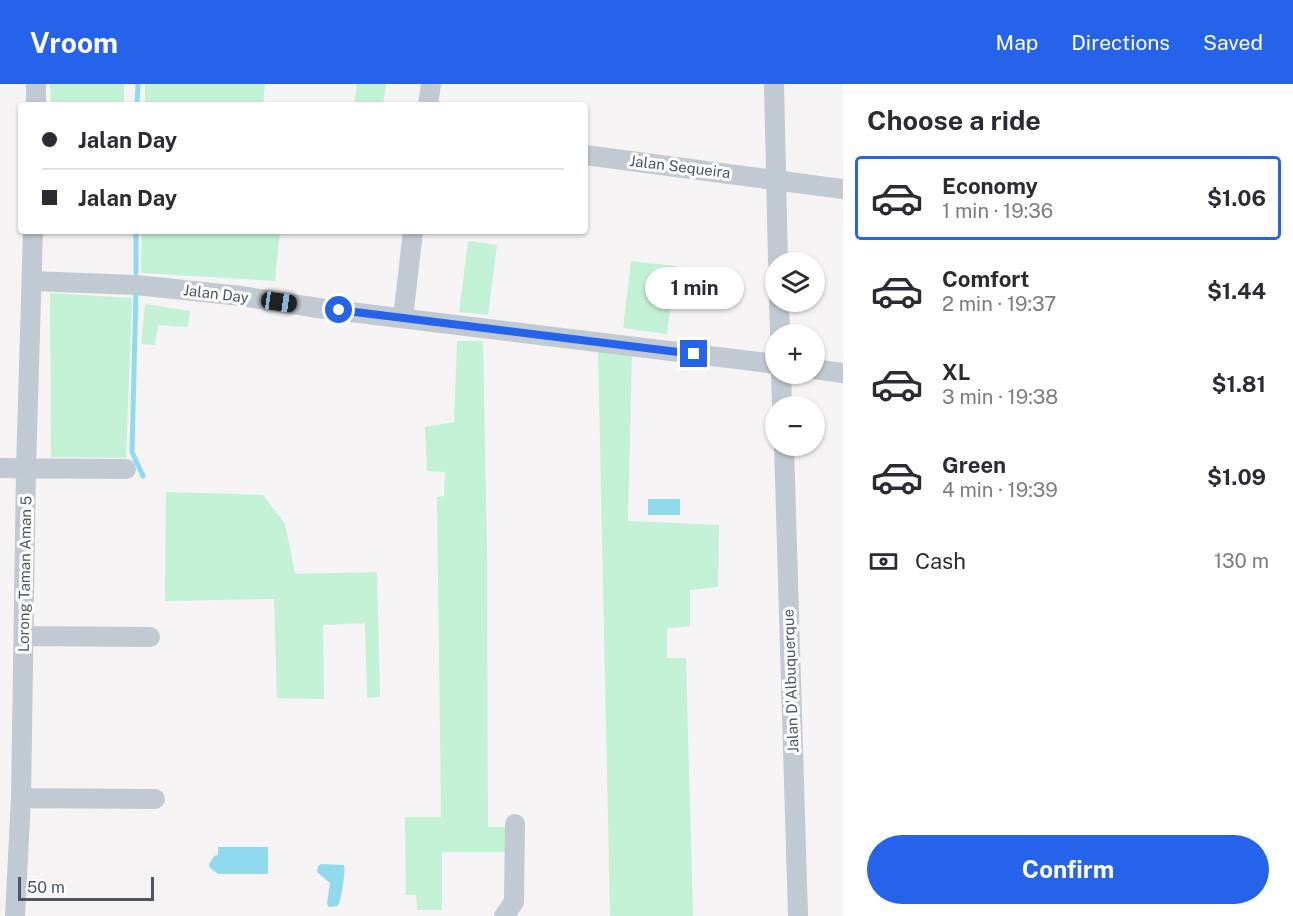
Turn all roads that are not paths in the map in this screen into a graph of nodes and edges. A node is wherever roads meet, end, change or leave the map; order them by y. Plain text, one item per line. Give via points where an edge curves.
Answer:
1 (36, 84) edge
2 (431, 84) edge
3 (774, 84) edge
4 (36, 102) edge
5 (428, 102) edge
6 (588, 155) edge
7 (775, 180) junction
8 (843, 189) edge
9 (33, 234) edge
10 (413, 234) edge
11 (778, 252) edge
12 (32, 281) junction
13 (403, 318) junction
14 (765, 363) edge
15 (825, 371) edge
16 (843, 373) edge
17 (784, 456) edge
18 (0, 468) edge
19 (26, 468) junction
20 (126, 469) dead end
21 (24, 636) junction
22 (150, 637) dead end
23 (21, 798) junction
24 (155, 800) dead end
25 (515, 824) dead end
26 (15, 916) edge
27 (505, 916) edge
28 (798, 916) edge

1 - 4 street
2 - 5 street
3 - 7 street
6 - 7 street, Jalan Sequeira
7 - 8 street, Jalan Sequeira
7 - 11 street
9 - 12 street, Lorong Taman Aman 5
10 - 13 street
12 - 13 street, Jalan Day via 136,285
12 - 19 street, Lorong Taman Aman 5
13 - 14 street, Jalan Day
15 - 16 street
17 - 28 street, Jalan D'Albuquerque
18 - 19 street
19 - 20 street
19 - 21 street, Lorong Taman Aman 5
21 - 22 street
21 - 23 street, Lorong Taman Aman 5
23 - 24 street
23 - 26 street, Lorong Taman Aman 5
25 - 27 street via 514,903

